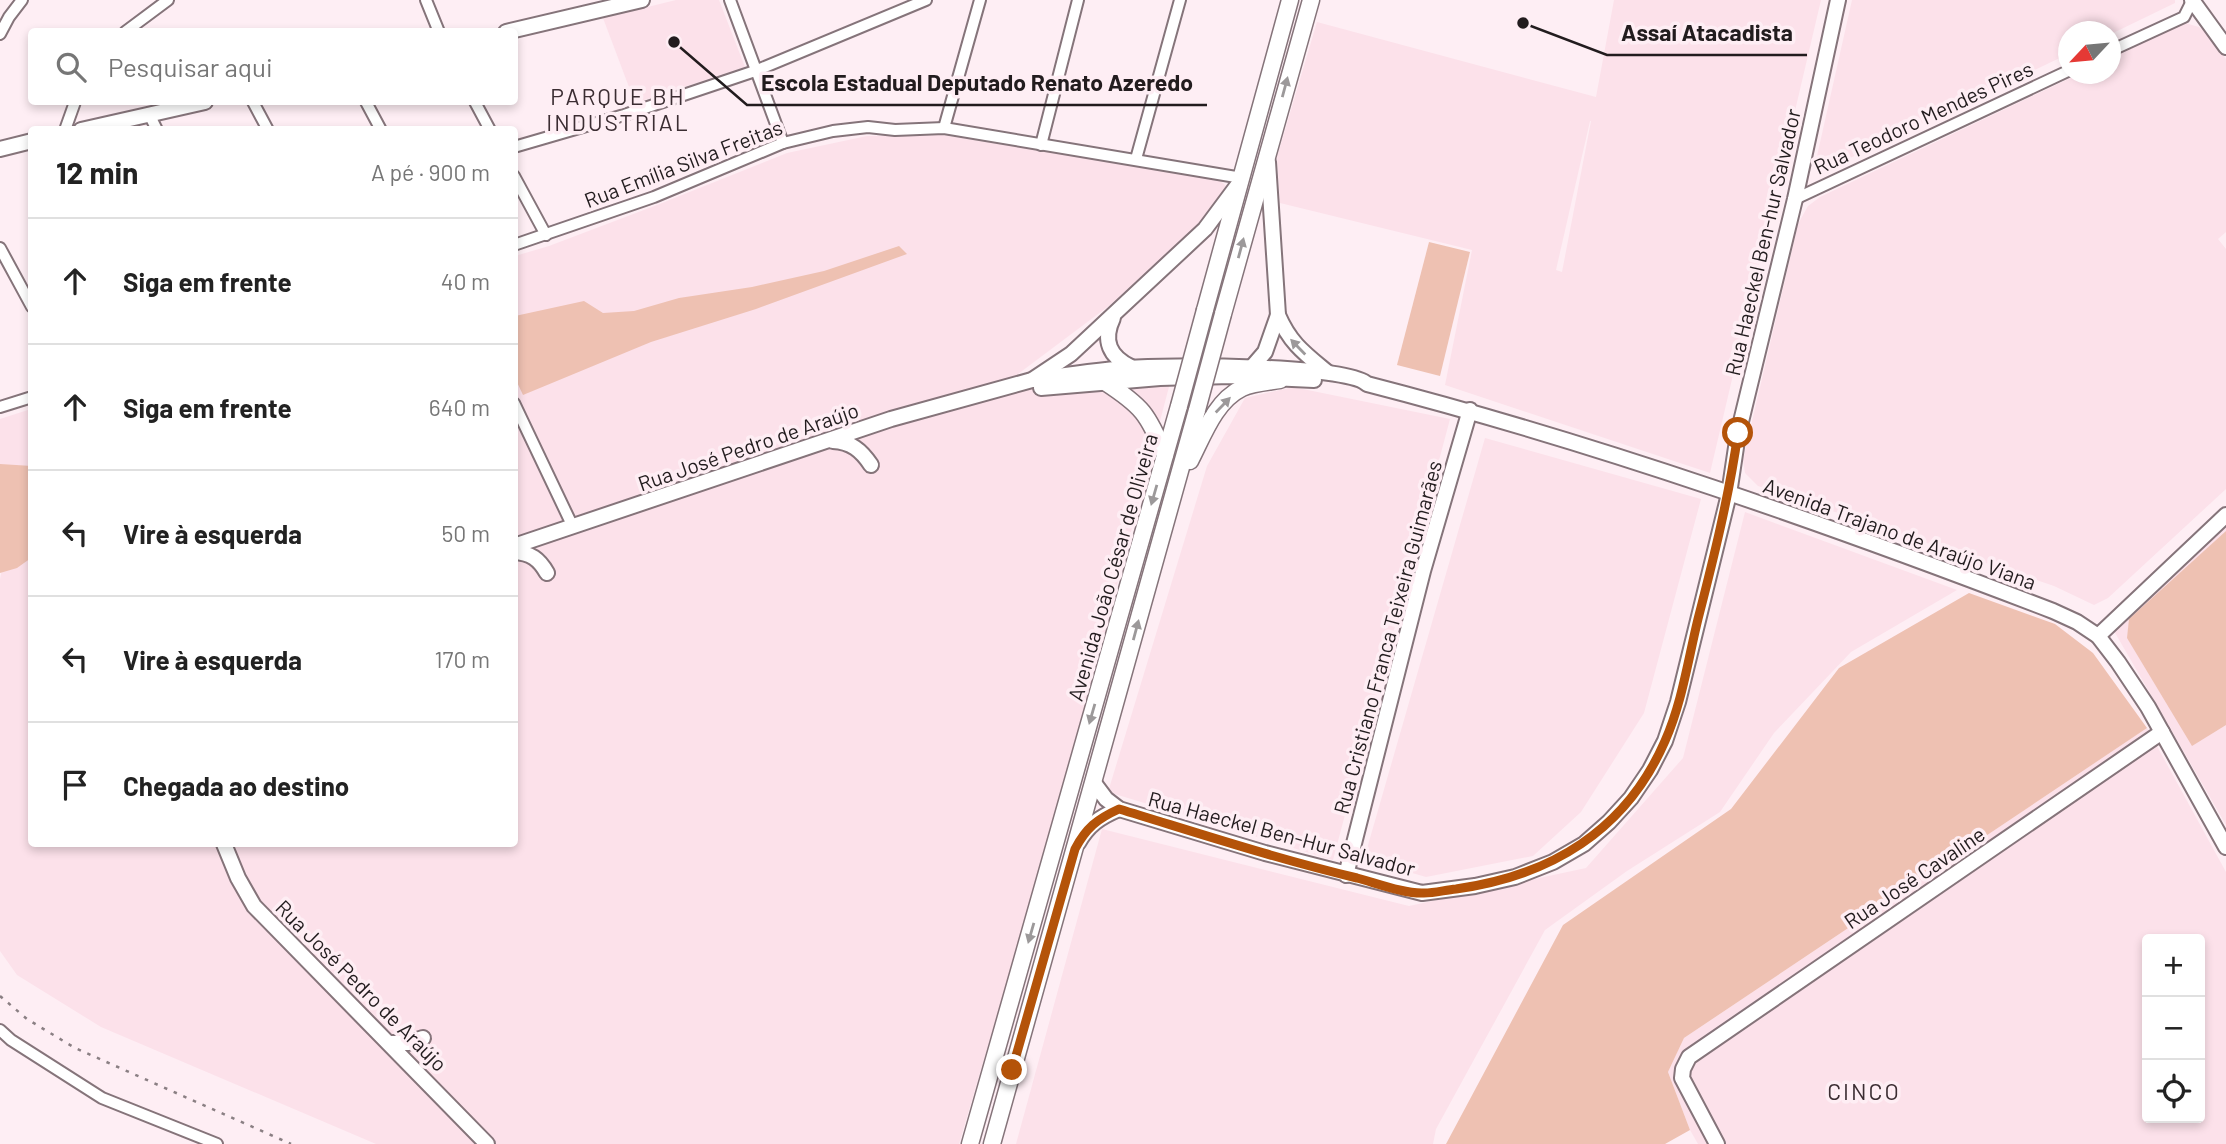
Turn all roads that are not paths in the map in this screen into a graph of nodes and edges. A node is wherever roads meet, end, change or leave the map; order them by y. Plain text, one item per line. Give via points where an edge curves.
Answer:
1 (22, 0) edge
2 (168, 0) edge
3 (426, 0) edge
4 (642, 0) edge
5 (730, 0) edge
6 (926, 0) edge
7 (980, 0) edge
8 (1078, 0) edge
9 (1180, 0) edge
10 (1290, 0) edge
11 (1311, 0) edge
12 (1838, 0) edge
13 (2192, 0) edge
14 (130, 28) edge
15 (437, 28) edge
16 (518, 29) edge
17 (0, 34) edge
18 (2121, 46) edge
19 (2226, 47) edge
20 (755, 71) junction
21 (2058, 76) edge
22 (74, 105) edge
23 (191, 105) edge
24 (255, 105) edge
25 (368, 105) edge
26 (477, 105) edge
27 (149, 114) junction
28 (66, 126) edge
29 (98, 126) edge
30 (155, 126) edge
31 (266, 126) edge
32 (379, 126) edge
33 (488, 126) edge
34 (944, 128) junction
35 (28, 142) edge
36 (783, 143) junction
37 (1251, 144) junction
38 (1041, 145) junction
39 (518, 146) edge
40 (0, 149) edge
41 (1267, 153) junction
42 (1136, 159) junction
43 (1241, 180) junction
44 (518, 183) edge
45 (1794, 199) junction
46 (1205, 229) junction
47 (546, 235) junction
48 (518, 244) edge
49 (1223, 244) junction
50 (0, 248) edge
51 (28, 300) edge
52 (1117, 312) junction
53 (1278, 315) junction
54 (1086, 338) junction
55 (1131, 367) junction
56 (1252, 367) junction
57 (1090, 372) junction
58 (1327, 372) junction
59 (1198, 377) junction
60 (1032, 380) junction
61 (1280, 380) junction
62 (1105, 382) junction
63 (1367, 384) junction
64 (1018, 390) joint
65 (996, 391) junction
66 (28, 398) edge
67 (0, 407) edge
68 (1470, 410) junction
69 (518, 411) edge
70 (828, 440) junction
71 (1165, 455) junction
72 (871, 465) dead end
73 (1176, 484) junction
74 (1729, 494) junction
75 (2226, 515) edge
76 (573, 527) junction
77 (518, 545) edge
78 (518, 552) edge
79 (547, 573) dead end
80 (2098, 636) junction
81 (2162, 733) junction
82 (1094, 783) junction
83 (1119, 809) junction
84 (225, 847) edge
85 (2226, 847) edge
86 (1075, 849) junction
87 (1346, 875) junction
88 (0, 1031) edge
89 (423, 1038) dead end
90 (390, 1043) junction
91 (217, 1144) edge
92 (487, 1144) edge
93 (970, 1144) edge
94 (992, 1144) edge
95 (1717, 1144) edge

1 - 17 street
2 - 14 street
3 - 15 street
4 - 16 street
5 - 20 street
6 - 20 street
7 - 34 street
8 - 38 street
9 - 42 street
10 - 37 main road, Avenida João César de Oliveira
41 -> 11 main road, Avenida João César de Oliveira
12 - 45 street, Rua Haeckel Ben-hur Salvador
13 - 18 street via 2183,17
13 - 19 street
20 - 36 street
20 - 39 street
21 - 45 street, Rua Teodoro Mendes Pires
22 - 28 street
23 - 27 street
24 - 31 street
25 - 32 street
26 - 33 street
27 - 29 street
27 - 30 street
34 - 36 street, Rua Emília Silva Freitas via 868,127
34 - 38 street, Rua Emília Silva Freitas
35 - 40 street
36 - 47 street, Rua Emília Silva Freitas via 654,197
37 - 41 main road via 1258,153
37 - 43 main road, Avenida João César de Oliveira
38 - 42 street, Rua Emília Silva Freitas
41 - 53 street, Avenida Trajano de Araújo Viana
73 -> 41 main road, Avenida João César de Oliveira, bridge
42 - 43 street, Rua Emília Silva Freitas
43 - 46 street, Rua José Pedro de Araújo
43 - 49 main road, Avenida João César de Oliveira
44 - 47 street
45 - 74 street, Rua Haeckel Ben-hur Salvador via 1738,433
46 - 49 street via 1216,232
46 - 52 street, Rua José Pedro de Araújo
47 - 48 street, Rua Emília Silva Freitas
49 - 71 main road, Avenida João César de Oliveira, bridge
50 - 51 street
52 - 54 street, Rua José Pedro de Araújo
52 - 55 street via 1108,332 1109,348
53 - 56 street via 1265,352
58 -> 53 street, Avenida Trajano de Araújo Viana via 1296,347
54 - 57 street via 1083,350
54 - 60 street, Rua José Pedro de Araújo
55 - 56 street, Avenida Trajano de Araújo Viana
55 - 57 street, Avenida Trajano de Araújo Viana
56 - 58 street, Avenida Trajano de Araújo Viana
56 - 59 street
57 - 60 street, Avenida Trajano de Araújo Viana
57 - 62 street
58 - 63 street, Avenida Trajano de Araújo Viana
59 - 61 street, Avenida Trajano de Araújo Viana
59 - 62 street, Avenida Trajano de Araújo Viana
60 - 65 street, Rua José Pedro de Araújo
61 - 63 street, Avenida Trajano de Araújo Viana
73 -> 61 main road via 1224,402 1242,388
62 - 64 street, Avenida Trajano de Araújo Viana
62 - 71 main road via 1144,412
63 - 68 street, Avenida Trajano de Araújo Viana
64 - 65 street, Rua José Pedro de Araújo
65 - 70 street, Rua José Pedro de Araújo
66 - 67 street
68 - 74 street, Avenida Trajano de Araújo Viana
68 - 87 street, Rua Cristiano Franca Teixeira Guimarães via 1423,571
69 - 76 street
70 - 72 street via 853,445
70 - 76 street, Rua José Pedro de Araújo
71 -> 93 main road, Avenida João César de Oliveira
82 -> 73 main road, Avenida João César de Oliveira
74 - 80 street, Avenida Trajano de Araújo Viana via 2053,611
74 - 87 street, Rua Haeckel Ben-Hur Salvador via 1665,741 1637,789 1609,822 1553,862 1475,886 1422,893
75 - 80 street
76 - 77 street, Rua José Pedro de Araújo
78 - 79 street via 539,560
80 - 81 street, Avenida Trajano de Araújo Viana
81 - 85 street, Avenida Trajano de Araújo Viana
81 - 95 street, Rua José Cavaline via 1689,1057 1682,1078
82 - 83 street, Rua Haeckel Ben-Hur Salvador
82 - 86 main road, Avenida João César de Oliveira
83 - 86 street, Rua Haeckel Ben-Hur Salvador via 1084,831
83 - 87 street, Rua Haeckel Ben-Hur Salvador
84 - 90 street, Rua José Pedro de Araújo via 254,906
86 - 94 main road, Avenida João César de Oliveira
88 - 91 street via 102,1098
89 - 90 street
90 - 92 street, Rua José Pedro de Araújo

